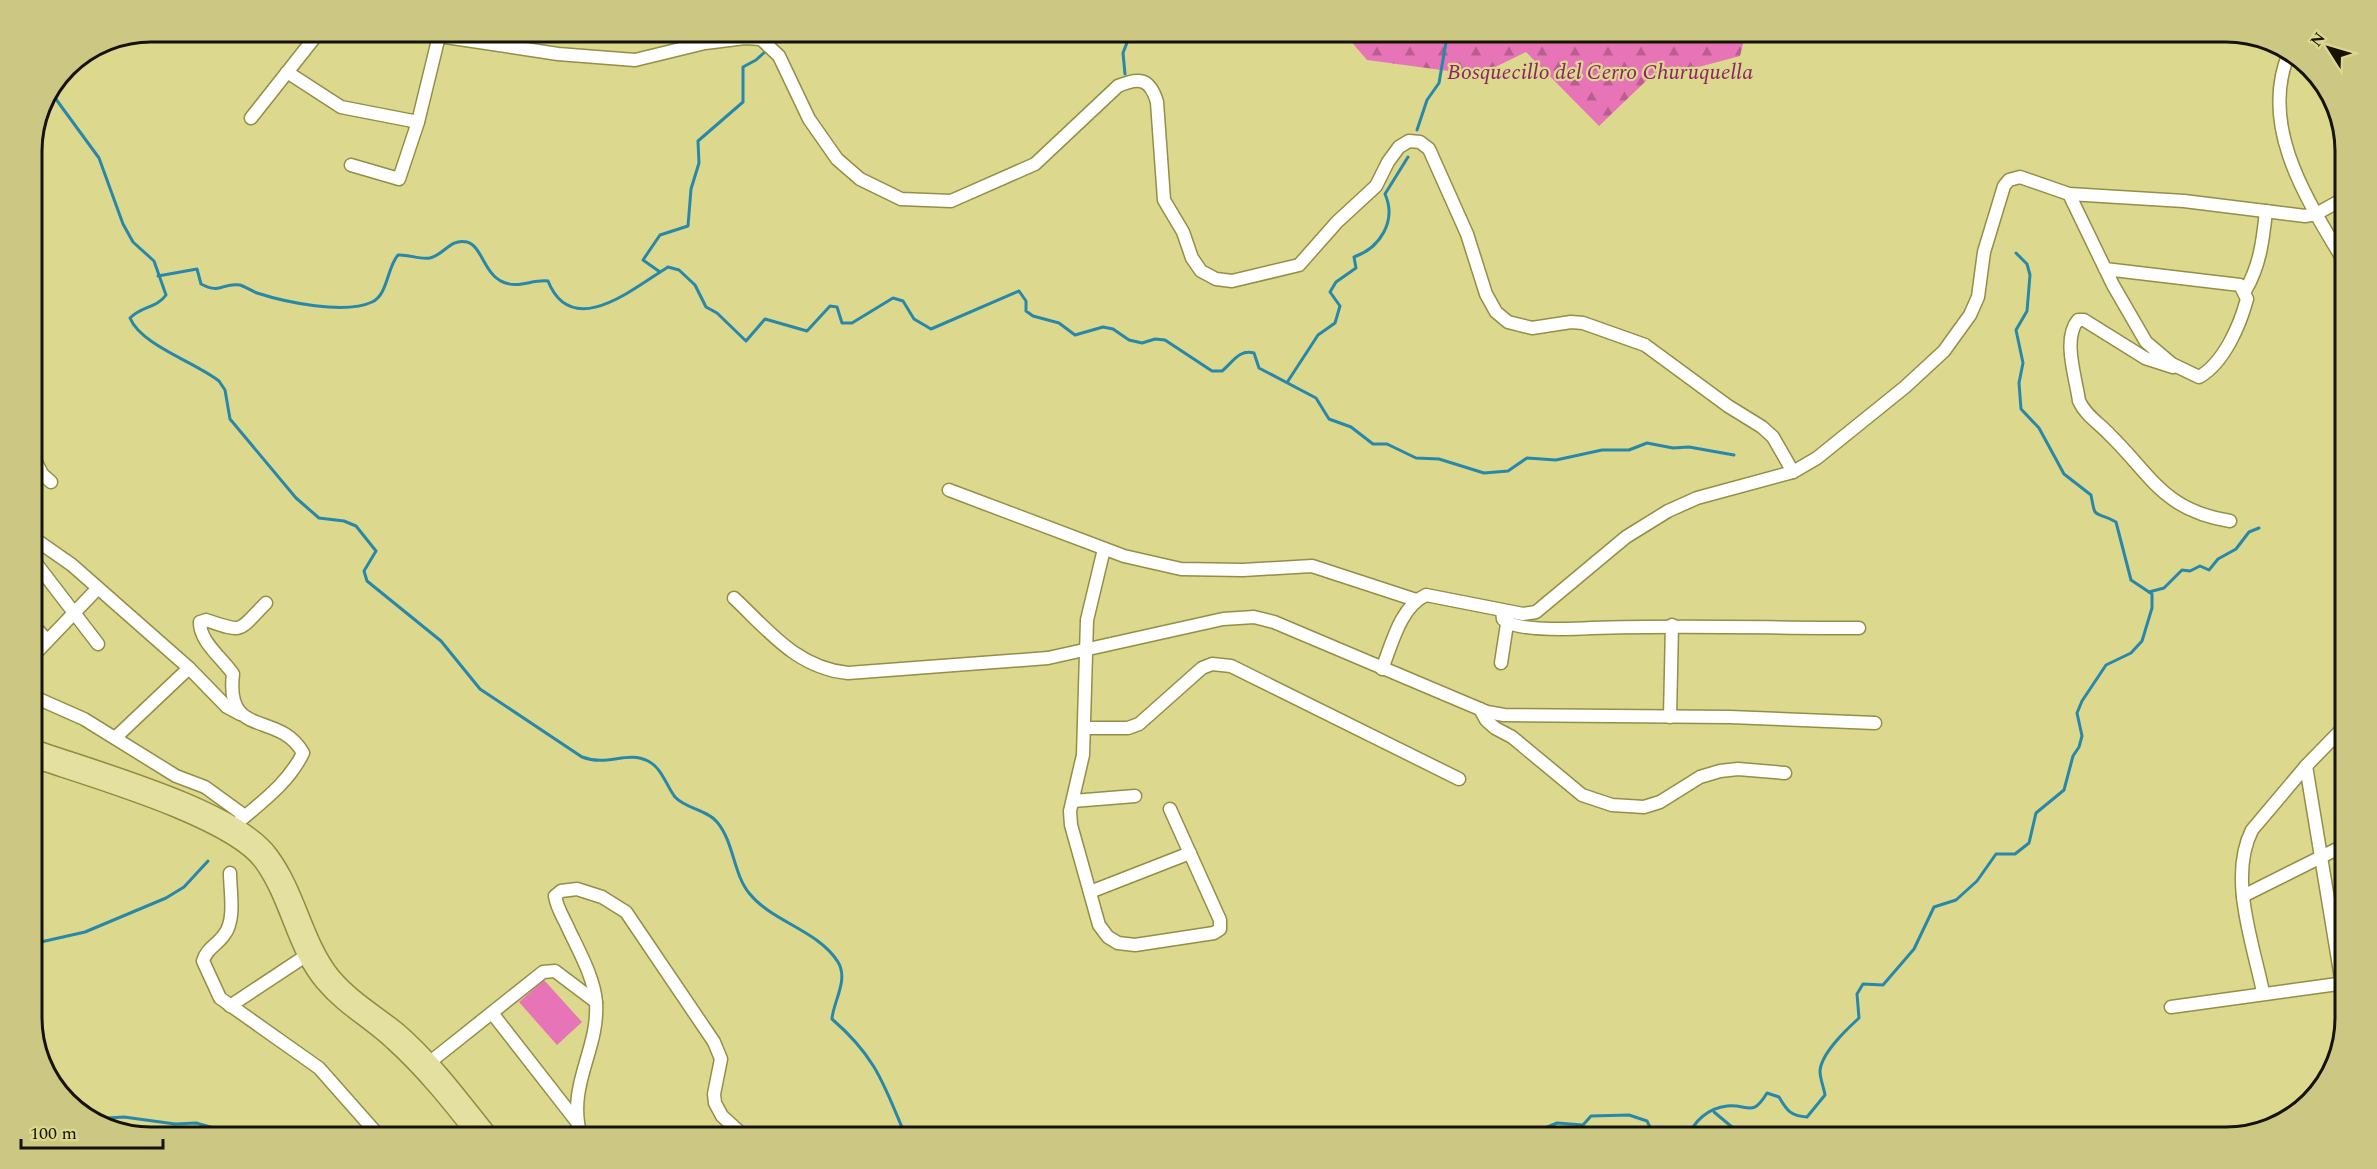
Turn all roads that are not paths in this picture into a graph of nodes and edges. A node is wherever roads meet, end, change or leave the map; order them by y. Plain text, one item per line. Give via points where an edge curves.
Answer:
1 (311, 42) edge
2 (435, 42) edge
3 (485, 42) edge
4 (713, 42) edge
5 (764, 42) edge
6 (2286, 60) edge
7 (287, 72) junction
8 (251, 118) dead end
9 (418, 122) junction
10 (351, 165) dead end
11 (2069, 194) junction
12 (2335, 204) edge
13 (2265, 211) junction
14 (2316, 214) junction
15 (2335, 246) edge
16 (2105, 269) junction
17 (2245, 291) junction
18 (2180, 369) junction
19 (1793, 472) junction
20 (42, 474) edge
21 (51, 482) dead end
22 (949, 490) dead end
23 (2230, 521) dead end
24 (42, 544) edge
25 (1104, 549) junction
26 (42, 571) edge
27 (98, 588) junction
28 (734, 598) dead end
29 (1416, 600) junction
30 (266, 603) dead end
31 (1502, 611) junction
32 (74, 613) junction
33 (1507, 624) junction
34 (1672, 625) junction
35 (1859, 628) dead end
36 (42, 635) edge
37 (47, 640) junction
38 (98, 644) dead end
39 (42, 646) edge
40 (1085, 651) junction
41 (1501, 663) dead end
42 (189, 668) junction
43 (1382, 669) junction
44 (42, 700) edge
45 (1480, 709) junction
46 (240, 714) junction
47 (1670, 717) junction
48 (1875, 723) dead end
49 (1084, 728) junction
50 (2335, 736) edge
51 (115, 738) junction
52 (42, 751) edge
53 (42, 763) edge
54 (2306, 766) junction
55 (1785, 773) dead end
56 (1459, 779) dead end
57 (1134, 796) dead end
58 (1073, 801) junction
59 (1170, 809) dead end
60 (240, 820) junction
61 (2335, 850) edge
62 (1190, 853) junction
63 (2321, 856) junction
64 (230, 873) dead end
65 (1090, 892) junction
66 (2243, 896) junction
67 (2335, 933) edge
68 (307, 955) junction
69 (2335, 984) edge
70 (2263, 992) junction
71 (596, 1002) junction
72 (230, 1006) junction
73 (2171, 1007) dead end
74 (492, 1013) junction
75 (426, 1066) junction
76 (577, 1122) junction
77 (371, 1127) edge
78 (470, 1127) edge
79 (482, 1127) edge
80 (578, 1127) edge
81 (734, 1127) edge

1 - 7 street
2 - 9 street
3 - 4 street via 558,54 635,60
5 - 19 street via 779,56 808,119 837,159 860,179 901,199 951,201 1003,180 1035,164 1118,86 1133,80 1145,82 1154,90 1157,102 1162,187 1168,210 1201,271 1216,279 1232,280 1299,265 1376,186 1399,147 1409,141 1420,142 1430,149 1467,234 1486,294 1502,317 1532,328 1583,323 1645,345 1762,427 1773,437
6 - 14 street via 2280,112 2284,142
7 - 8 street
7 - 9 street via 341,106
9 - 10 street via 399,179
11 - 13 street
11 - 16 street
11 - 19 street via 2020,177 2008,180 1984,252 1978,297 1944,351 1817,459
12 - 14 street
13 - 14 street
13 - 17 street via 2263,242 2254,276
14 - 15 street
16 - 17 street via 2240,285
16 - 18 street via 2146,342
17 - 18 street via 2247,299 2241,322 2211,371 2199,377
18 - 23 street via 2158,364 2084,320 2078,320 2073,327 2072,350 2079,401 2084,410 2163,494 2201,513
19 - 31 street via 1697,498 1668,511 1626,537 1536,612
20 - 21 street
22 - 25 street
24 - 27 street
25 - 29 street via 1181,569 1312,566
25 - 40 street via 1087,620
26 - 32 street
27 - 32 street
27 - 42 street
28 - 40 street via 788,649 813,666 830,671 848,673 1048,658
29 - 31 street via 1426,595
29 - 43 street via 1405,614
30 - 46 street via 241,628 233,630 206,620 200,622 209,645 233,674 232,688
31 - 33 street
32 - 37 street
32 - 38 street
33 - 34 street via 1575,629
33 - 41 street
34 - 35 street
34 - 47 street
36 - 37 street
37 - 39 street
40 - 43 street via 1223,619 1254,617
40 - 49 street
42 - 46 street via 227,707
42 - 51 street
43 - 45 street
44 - 51 street
45 - 47 street via 1504,715
45 - 55 street via 1495,728 1512,737 1582,795 1612,805 1644,807 1660,802 1700,777 1720,771
46 - 60 street via 248,721 288,735 303,753 296,769
47 - 48 street
49 - 56 street via 1128,728 1139,724 1202,668 1212,664 1231,666
49 - 58 street via 1083,755
50 - 54 street
51 - 60 street via 177,776 205,787
52 - 60 main road
53 - 68 main road via 197,817 229,834 260,859 280,888
54 - 63 street
54 - 66 street via 2246,842
57 - 58 street
58 - 65 street via 1071,825
59 - 62 street
60 - 75 main road via 269,852 290,884 331,975 352,997 398,1031
61 - 63 street
62 - 65 street
62 - 65 street via 1220,920 1220,929 1214,933 1135,945 1118,943 1099,925
63 - 66 street
63 - 67 street
64 - 72 street via 231,918 225,934 207,951 203,961 220,998
66 - 70 street
68 - 72 street
68 - 75 main road via 322,981 345,1005
69 - 70 street
70 - 73 street
71 - 74 street via 555,971 543,972
71 - 76 street via 596,1020 577,1092
71 - 81 street via 570,930 556,906 555,896 561,891 577,889 594,894 626,912 714,1042 721,1059 715,1103
72 - 77 street via 319,1068
74 - 75 street
74 - 76 street
75 - 78 main road
75 - 79 main road
76 - 80 street

